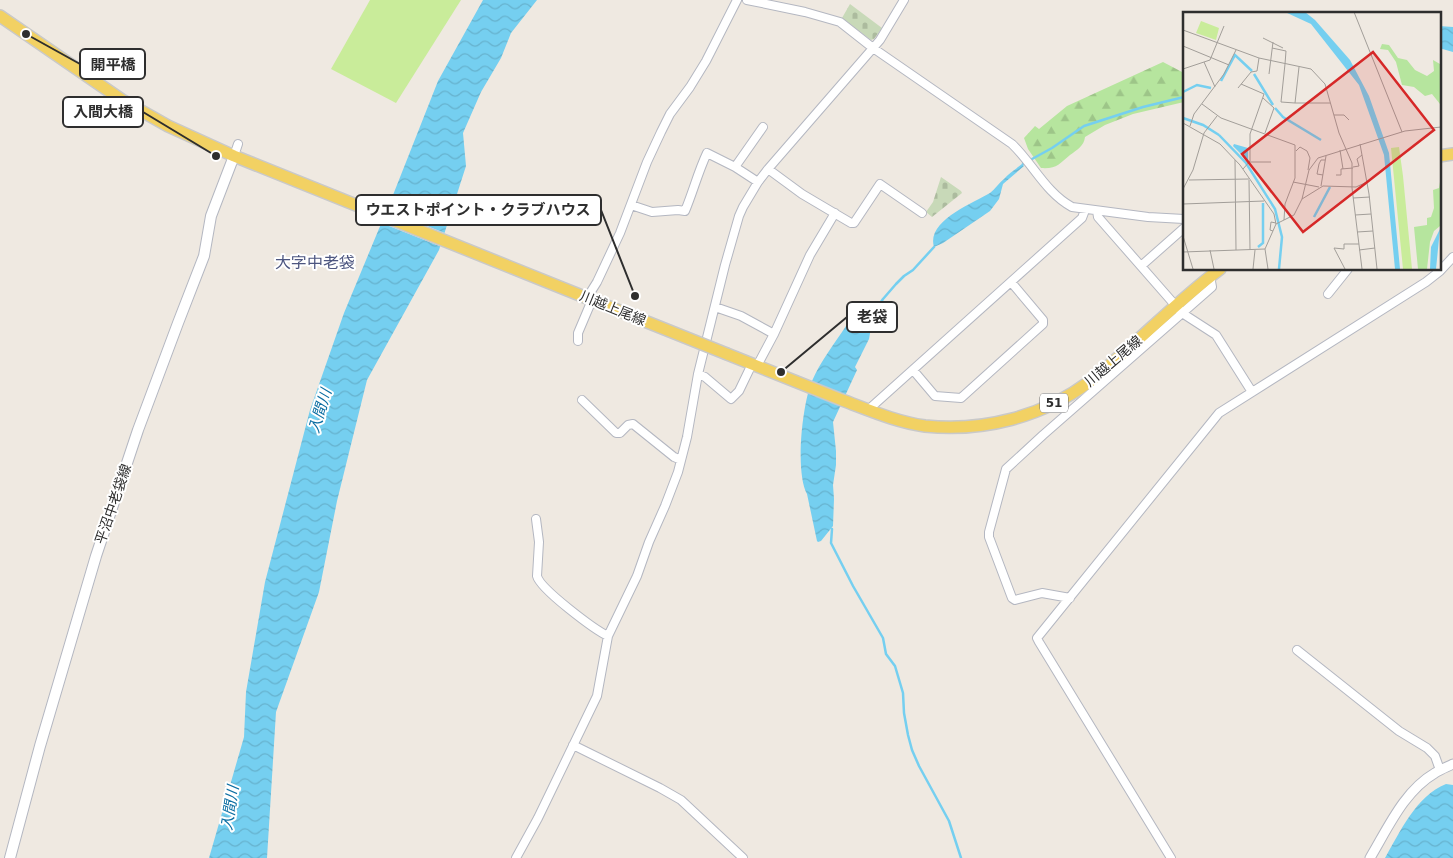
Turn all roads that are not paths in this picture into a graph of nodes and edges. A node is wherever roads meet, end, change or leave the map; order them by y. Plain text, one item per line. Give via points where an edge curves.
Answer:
1 (737, 0) edge
2 (747, 0) edge
3 (904, 0) edge
4 (0, 16) edge
5 (873, 48) junction
6 (763, 127) dead end
7 (238, 144) dead end
8 (1453, 154) edge
9 (1440, 156) edge
10 (239, 158) junction
11 (735, 167) junction
12 (768, 169) junction
13 (758, 182) junction
14 (631, 205) junction
15 (1086, 210) junction
16 (1097, 211) junction
17 (834, 213) junction
18 (922, 213) dead end
19 (1183, 219) edge
20 (1183, 229) edge
21 (1453, 257) edge
22 (1141, 266) junction
23 (1440, 269) edge
24 (1219, 270) edge
25 (1347, 270) edge
26 (1439, 270) edge
27 (1011, 282) junction
28 (1328, 294) dead end
29 (586, 297) junction
30 (715, 307) junction
31 (1179, 310) junction
32 (774, 334) junction
33 (578, 341) dead end
34 (755, 365) junction
35 (913, 370) junction
36 (698, 374) junction
37 (1252, 392) junction
38 (582, 400) dead end
39 (868, 410) junction
40 (681, 460) junction
41 (536, 519) dead end
42 (1070, 598) junction
43 (608, 636) junction
44 (1297, 650) dead end
45 (573, 745) junction
46 (1453, 764) edge
47 (1440, 770) junction
48 (10, 858) edge
49 (516, 858) edge
50 (743, 858) edge
51 (1171, 858) edge
52 (1370, 858) edge

1 - 14 street via 690,88 670,114
2 - 5 street via 840,22
3 - 5 street
4 - 10 main road, 川越上尾線 / 51 via 147,115
5 - 12 street
5 - 15 street via 1012,144 1060,201
6 - 11 street
7 - 10 street
8 - 9 main road
10 - 29 main road, 川越上尾線 / 51
10 - 48 main road, 平沼中老袋線 via 211,216 204,256 151,394 96,556
11 - 13 street
11 - 14 street via 707,153 685,211 652,212
12 - 13 street
12 - 17 street
13 - 30 street via 739,216
14 - 29 street via 597,282
15 - 16 street
15 - 27 street via 1082,218
16 - 19 street
16 - 22 street
17 - 18 street via 854,223 880,184
17 - 32 street via 810,255
20 - 22 street
21 - 23 street
22 - 31 street
24 - 31 main road, 川越上尾線 / 51
25 - 28 street
26 - 37 street via 1412,292
27 - 35 street
27 - 35 street via 1043,324 980,381 960,398 935,396
29 - 33 street
29 - 34 main road, 川越上尾線 / 51, bridge
30 - 32 street
30 - 36 street
31 - 37 street via 1216,335
31 - 39 main road, 川越上尾線 / 51 via 1089,382 1028,415 994,424 949,427 925,426
31 - 42 street via 1006,469 989,537 1012,598 1042,594
32 - 34 street
34 - 36 street via 732,399
34 - 39 main road, 川越上尾線 / 51
35 - 39 street
36 - 40 street
37 - 42 street via 1219,413
38 - 40 street via 616,433 633,424
40 - 43 street via 637,576
41 - 43 street via 538,582
42 - 51 street via 1038,642
43 - 45 street via 598,696
44 - 47 street via 1399,731 1428,748
45 - 49 street
45 - 50 street via 681,800
46 - 47 street
47 - 52 street via 1410,794

